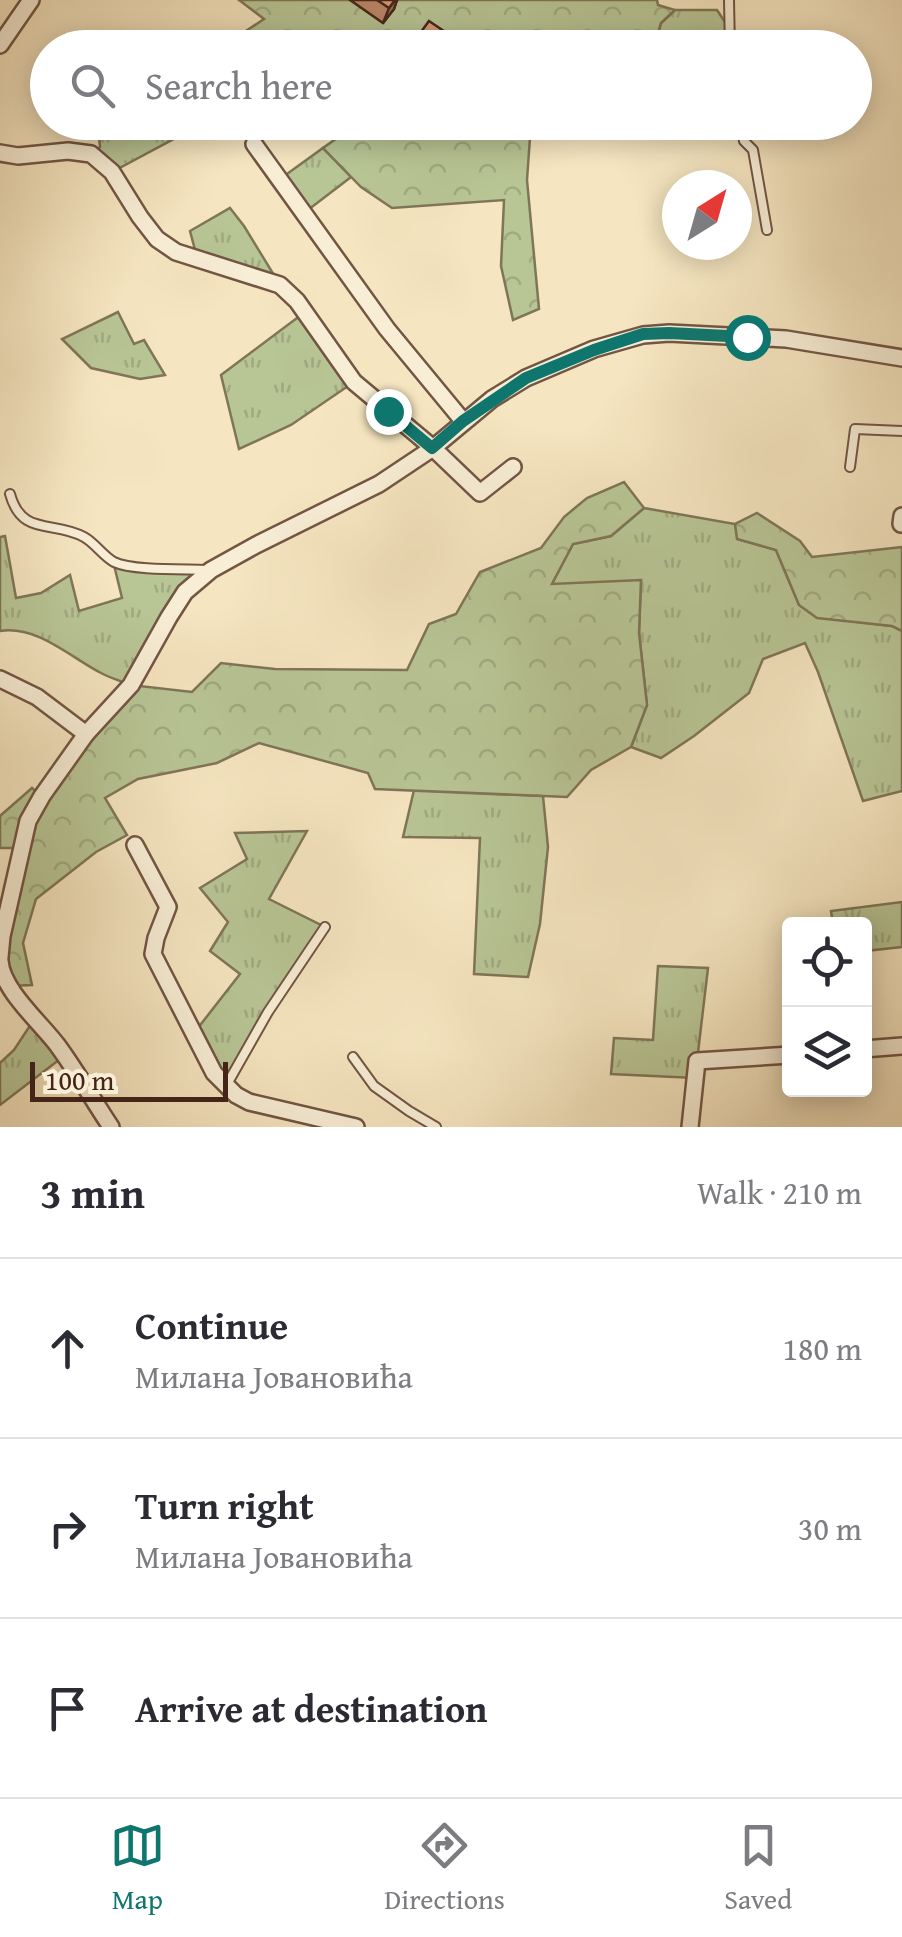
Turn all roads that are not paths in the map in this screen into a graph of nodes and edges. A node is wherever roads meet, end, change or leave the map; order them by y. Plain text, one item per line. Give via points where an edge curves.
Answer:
1 (31, 0) edge
2 (729, 0) edge
3 (730, 30) edge
4 (0, 46) edge
5 (744, 140) edge
6 (254, 144) dead end
7 (0, 154) edge
8 (767, 230) dead end
9 (902, 358) edge
10 (463, 421) junction
11 (902, 431) edge
12 (432, 448) junction
13 (512, 467) dead end
14 (850, 468) dead end
15 (10, 494) dead end
16 (902, 516) edge
17 (902, 524) edge
18 (212, 570) junction
19 (0, 680) edge
20 (86, 734) junction
21 (135, 845) dead end
22 (325, 927) dead end
23 (0, 959) edge
24 (902, 1046) edge
25 (872, 1048) edge
26 (782, 1055) edge
27 (353, 1057) dead end
28 (226, 1086) junction
29 (111, 1127) edge
30 (356, 1127) edge
31 (436, 1127) edge
32 (690, 1127) edge

1 - 4 street
2 - 3 lane
5 - 8 lane via 752,150
6 - 10 street
7 - 12 street via 91,154 112,172 157,238 176,252 280,285 354,382
9 - 10 street via 786,338 643,334 526,378
10 - 12 street
11 - 14 lane via 854,429
12 - 13 street via 480,492
12 - 18 street via 378,484
15 - 18 lane via 25,520 76,533 113,562
16 - 17 street
18 - 20 street via 185,592 130,685
19 - 20 street via 37,697
20 - 23 street via 28,821
21 - 28 street via 168,907 154,954
22 - 28 lane
23 - 29 street via 9,986
24 - 25 street
26 - 32 street via 697,1061
27 - 31 lane via 374,1086
28 - 30 street via 249,1102

